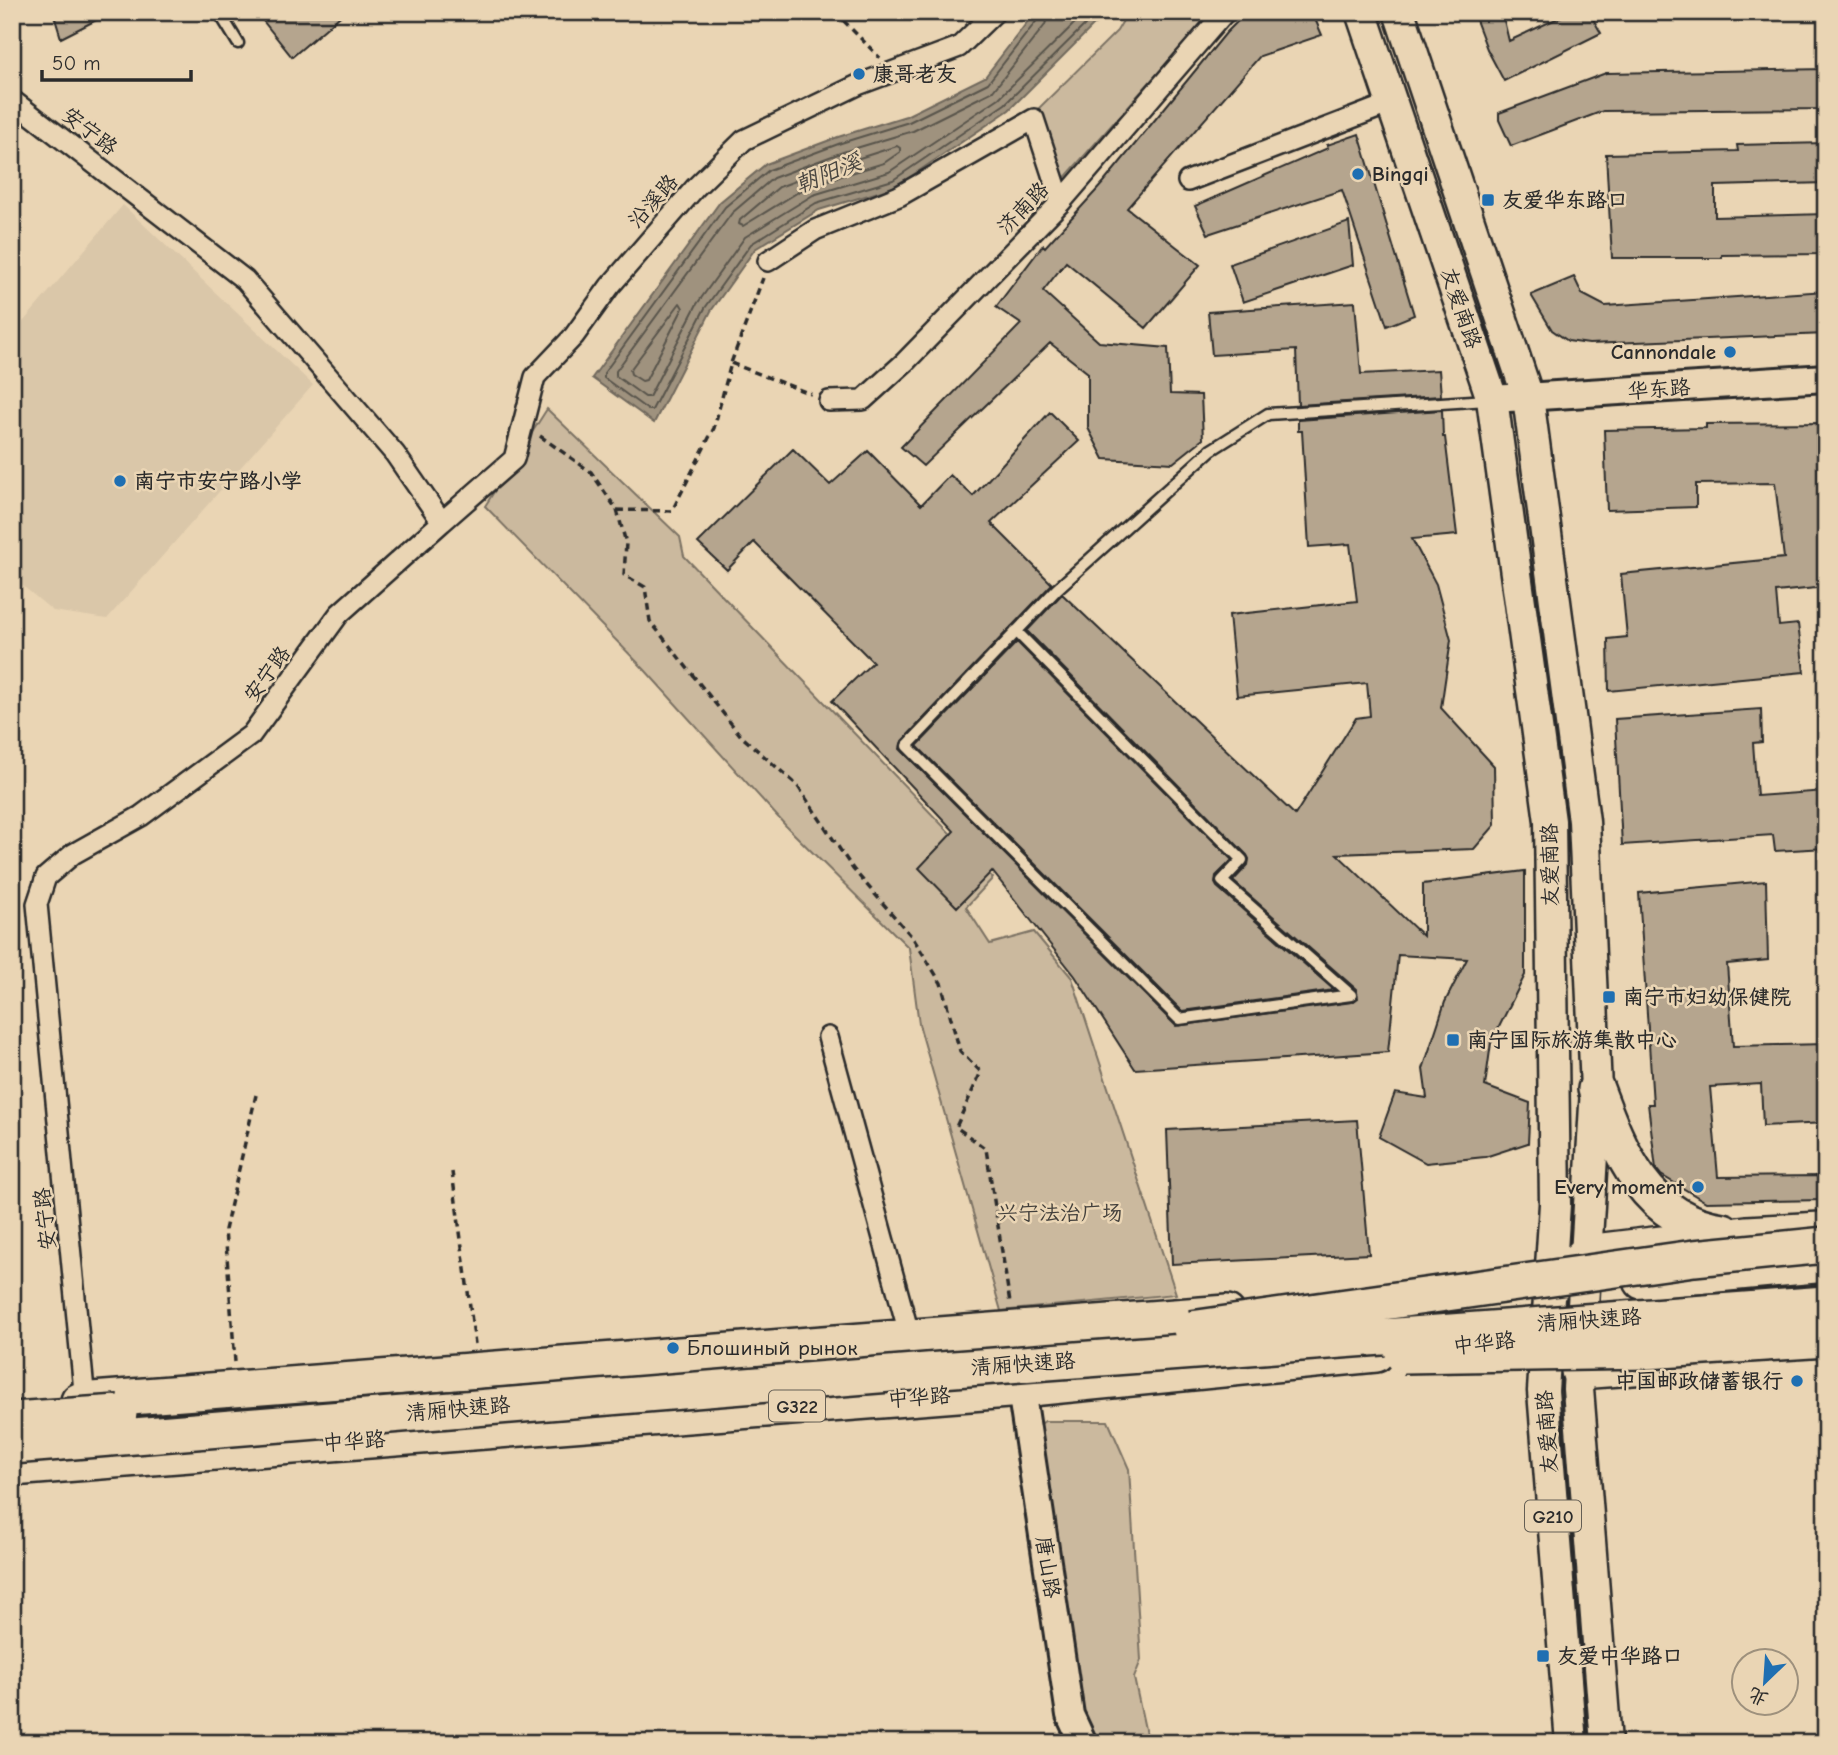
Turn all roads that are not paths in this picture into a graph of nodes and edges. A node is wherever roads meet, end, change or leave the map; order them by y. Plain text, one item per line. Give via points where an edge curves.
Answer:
1 (219, 12) edge
2 (995, 12) edge
3 (1225, 12) edge
4 (1361, 12) edge
5 (1399, 12) edge
6 (238, 44) dead end
7 (12, 100) edge
8 (1391, 103) junction
9 (1188, 181) dead end
10 (1061, 202) junction
11 (768, 261) road end
12 (1826, 378) edge
13 (1528, 397) junction
14 (1492, 399) junction
15 (830, 401) road end
16 (442, 522) junction
17 (1016, 631) junction
18 (828, 1037) dead end
19 (1596, 1089) junction
20 (1826, 1230) edge
21 (1747, 1234) junction
22 (1826, 1245) edge
23 (1826, 1264) edge
24 (1586, 1270) junction
25 (1826, 1280) edge
26 (1549, 1289) junction
27 (1826, 1304) edge
28 (1826, 1322) edge
29 (1582, 1333) junction
30 (910, 1337) junction
31 (1547, 1337) junction
32 (1826, 1339) edge
33 (1172, 1342) junction
34 (1826, 1353) edge
35 (1579, 1371) junction
36 (1021, 1389) junction
37 (85, 1401) junction
38 (12, 1406) edge
39 (12, 1420) edge
40 (12, 1446) edge
41 (12, 1468) edge
42 (1083, 1743) edge
43 (1571, 1743) edge
44 (1606, 1743) edge

1 - 6 lane
2 - 16 street, 沿溪路 via 958,47 860,84 744,140 695,188 535,377 514,459
3 - 10 street, 济南路
4 - 8 main road, 友爱南路
5 - 13 main road, 友爱南路
7 - 16 street, 安宁路 via 245,280 395,454
8 - 9 street
8 - 14 main road, 友爱南路
10 - 11 street via 1034,119 899,196 815,230
10 - 15 street, 济南路 via 863,400
12 - 13 street, 华东路
13 - 14 street, 华东路
13 - 19 main road, 友爱南路 via 1584,821
14 - 17 lane via 1268,414 1211,450
14 - 26 main road, 友爱南路 via 1550,821 1555,1204
16 - 37 street, 安宁路 via 339,614 251,735 141,816 73,854 46,877 37,904
17 - 17 lane via 907,746 1179,1018 1351,995 1222,881 1242,860
18 - 30 street
19 - 21 highway via 1616,1142 1637,1178 1672,1215 1710,1229
19 - 24 main road, 友爱南路
20 - 21 highway
21 - 24 highway
22 - 33 highway, bridge via 1694,1258
23 - 24 highway
24 - 26 highway
24 - 29 main road, 友爱南路
25 - 33 highway, 清厢快速路, bridge via 1321,1322
26 - 30 highway
26 - 31 main road, 友爱南路 / G210
27 - 33 highway, 清厢快速路, bridge
28 - 29 highway, 中华路
29 - 31 highway, 中华路 / G322
29 - 35 main road, 友爱南路 / G210
30 - 37 highway
31 - 36 highway, 中华路 / G322
31 - 43 main road, 友爱南路 / G210 via 1543,1391
32 - 33 highway, bridge via 1468,1356
33 - 39 highway, 清厢快速路, bridge
33 - 40 highway, 清厢快速路, bridge
34 - 35 highway
35 - 44 main road, 友爱南路 / G210
36 - 41 highway, 中华路 / G322
36 - 42 street, 唐山路 via 1070,1715
37 - 38 highway

